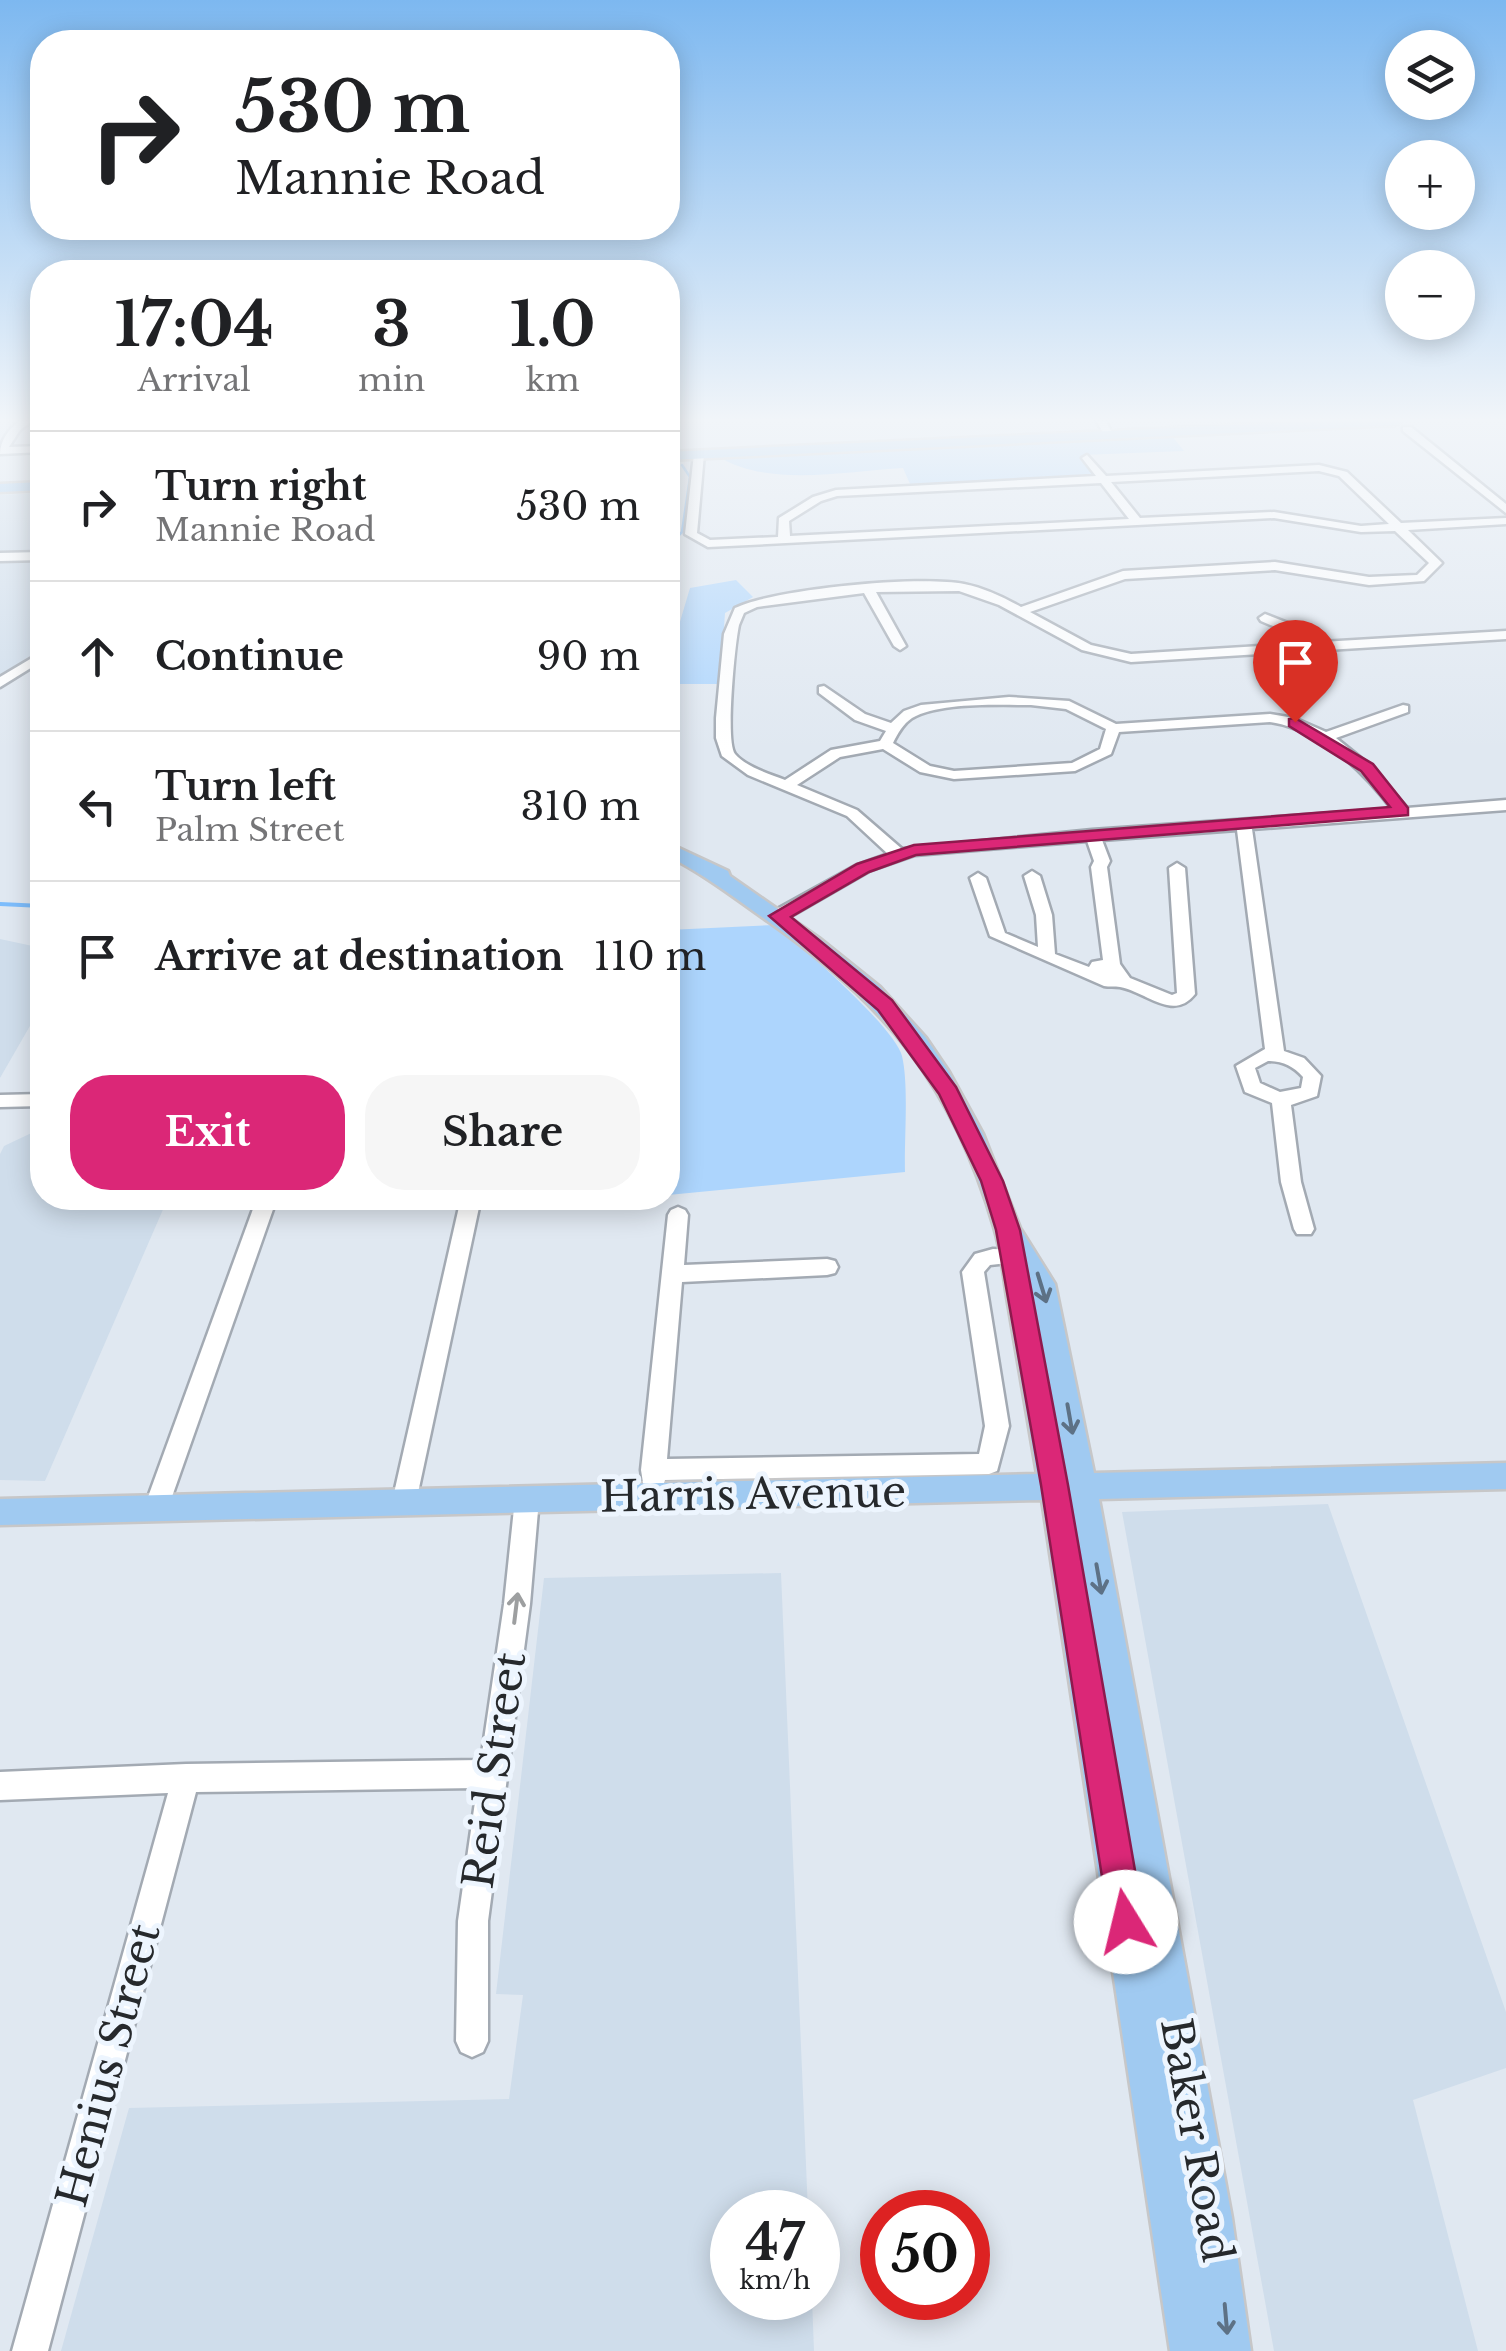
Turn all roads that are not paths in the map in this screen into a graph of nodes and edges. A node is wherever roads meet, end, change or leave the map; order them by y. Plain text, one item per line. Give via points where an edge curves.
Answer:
1 (690, 531) edge
2 (783, 531) edge
3 (983, 531) edge
4 (1403, 531) edge
5 (784, 542) junction
6 (30, 556) edge
7 (0, 557) edge
8 (869, 591) junction
9 (1019, 612) junction
10 (1265, 618) dead end
11 (1506, 635) edge
12 (900, 646) dead end
13 (1302, 648) junction
14 (30, 664) edge
15 (0, 683) edge
16 (824, 690) dead end
17 (1403, 709) dead end
18 (1113, 728) junction
19 (894, 729) junction
20 (1322, 738) junction
21 (884, 744) junction
22 (786, 786) junction
23 (1504, 801) edge
24 (1402, 812) junction
25 (1244, 824) junction
26 (1086, 836) junction
27 (896, 853) junction
28 (680, 855) edge
29 (1177, 868) dead end
30 (1032, 876) dead end
31 (978, 878) dead end
32 (782, 914) junction
33 (1047, 956) junction
34 (1108, 973) junction
35 (1276, 1054) junction
36 (1280, 1099) junction
37 (30, 1102) edge
38 (3, 1106) edge
39 (263, 1210) edge
40 (468, 1210) edge
41 (678, 1215) dead end
42 (1304, 1229) dead end
43 (1009, 1243) junction
44 (827, 1267) dead end
45 (674, 1274) junction
46 (1506, 1476) edge
47 (653, 1483) junction
48 (1068, 1484) junction
49 (527, 1499) junction
50 (404, 1502) junction
51 (156, 1508) junction
52 (0, 1512) edge
53 (493, 1774) junction
54 (186, 1778) junction
55 (0, 1786) edge
56 (472, 2040) dead end
57 (30, 2351) edge
58 (1192, 2351) edge
59 (1229, 2351) edge

1 - 5 street via 700,542
2 - 5 street
3 - 5 street
4 - 9 street via 1435,560 1425,576 1369,581 1276,566 1122,575
6 - 7 street
8 - 9 street via 960,586
8 - 12 street
8 - 22 street via 768,598 736,615 725,750 738,764
9 - 13 street via 1119,658
10 - 13 street via 1284,626
11 - 13 street
14 - 15 street
16 - 19 street via 860,718
17 - 20 street
18 - 19 street via 1068,705 1035,700 930,707
18 - 20 street via 1275,718
18 - 21 street via 1106,751 1083,765 966,775 925,769
19 - 21 street
20 - 24 street via 1367,768
21 - 22 street via 836,753
22 - 27 street via 861,819
23 - 24 street
24 - 25 street
25 - 26 street
25 - 35 street
26 - 27 street
26 - 34 street via 1099,867
27 - 32 street
28 - 32 main road, Baker Road
29 - 34 street via 1186,994 1170,1002
30 - 33 street
31 - 33 street via 994,931
32 - 43 main road, Baker Road via 870,990 948,1092 982,1155
33 - 34 street
35 - 36 street via 1249,1060 1244,1073 1252,1086
35 - 36 street via 1307,1068 1313,1084 1303,1096
36 - 42 street
37 - 38 street
39 - 51 street
40 - 50 street
41 - 45 street
43 - 47 street via 980,1260 974,1272 997,1426 989,1464
43 - 48 main road, Baker Road
44 - 45 street
45 - 47 street
46 - 48 main road, Harris Avenue
47 - 48 main road, Harris Avenue
47 - 49 main road, Harris Avenue
48 - 58 main road, Baker Road
48 -> 59 main road, Baker Road via 1208,2199
49 - 50 main road, Harris Avenue
53 -> 49 street, Reid Street
50 - 51 main road, Harris Avenue
51 - 52 main road, Harris Avenue
53 - 54 street
53 - 56 street, Reid Street via 474,1921
54 - 55 street
54 - 57 street, Henius Street

